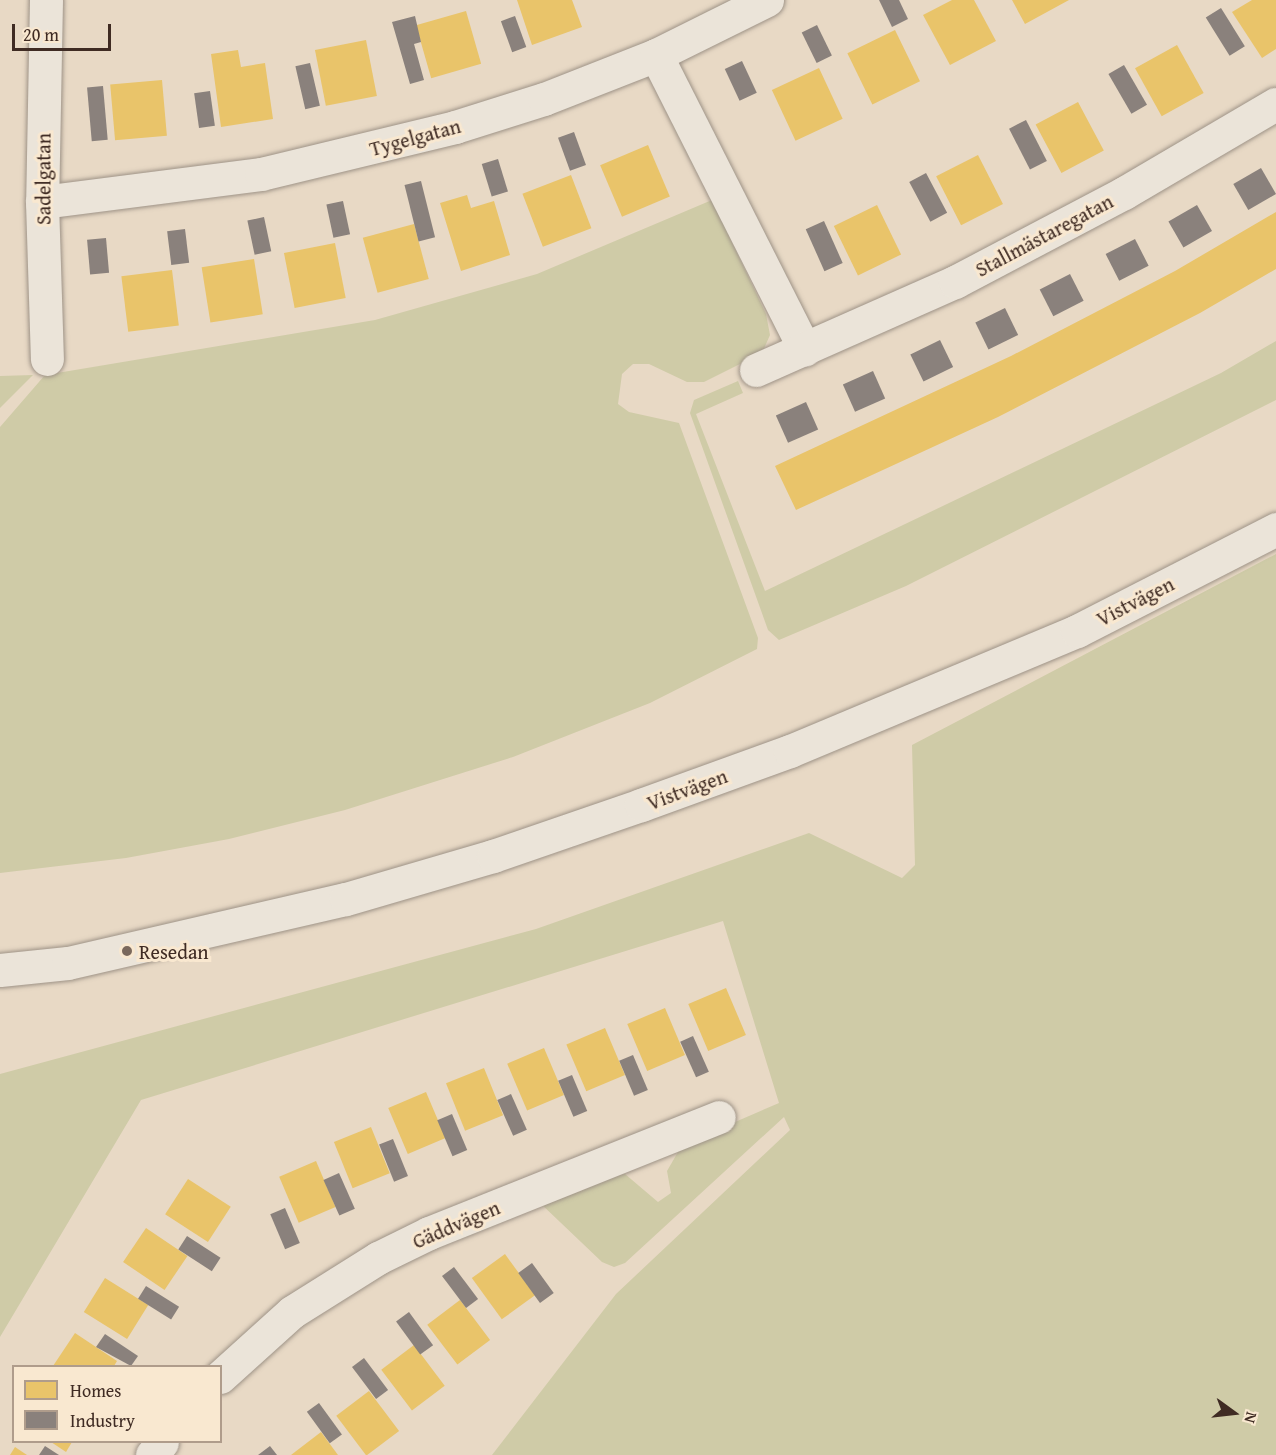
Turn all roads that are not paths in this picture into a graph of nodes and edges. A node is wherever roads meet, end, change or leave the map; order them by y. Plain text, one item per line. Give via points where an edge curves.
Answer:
1 (46, 0) edge
2 (767, 0) edge
3 (656, 55) junction
4 (1276, 104) edge
5 (42, 202) junction
6 (805, 350) junction
7 (47, 358) dead end
8 (756, 370) dead end
9 (1276, 529) edge
10 (68, 963) junction
11 (0, 970) edge
12 (0, 994) edge
13 (718, 1117) dead end
14 (222, 1375) edge
15 (161, 1443) edge
16 (152, 1455) edge

1 - 5 street, Sadelgatan
2 - 3 street, Tygelgatan
3 - 5 street, Tygelgatan via 544,99 350,155 261,174
3 - 6 street
4 - 6 street, Stallmästaregatan via 1124,193 955,282
5 - 7 street, Sadelgatan
6 - 8 street, Stallmästaregatan
9 - 10 street, Vistvägen via 1077,631 812,742 641,805 493,856 346,899
10 - 11 street, Vistvägen
10 - 12 street, Vistvägen
13 - 14 street, Gäddvägen via 429,1233 378,1258 292,1312
15 - 16 street

